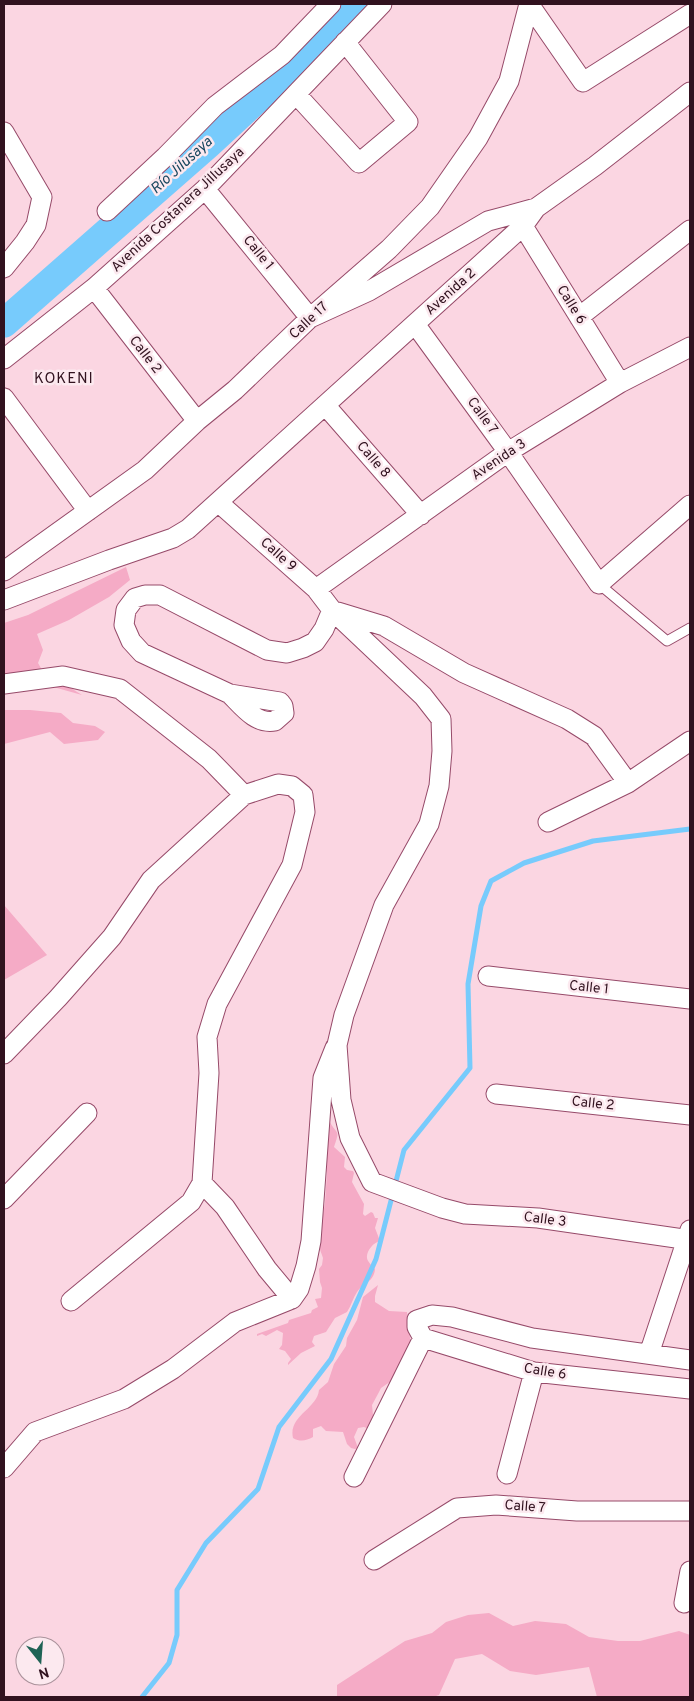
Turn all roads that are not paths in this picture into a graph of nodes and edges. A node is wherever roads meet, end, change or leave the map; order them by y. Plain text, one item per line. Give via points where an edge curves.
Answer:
1 (331, 4) edge
2 (382, 4) edge
3 (529, 4) edge
4 (690, 14) edge
5 (345, 42) junction
6 (690, 92) edge
7 (296, 94) junction
8 (4, 132) edge
9 (205, 189) junction
10 (536, 208) junction
11 (107, 211) dead end
12 (523, 226) junction
13 (690, 230) edge
14 (4, 268) edge
15 (94, 288) junction
16 (578, 316) junction
17 (310, 318) junction
18 (415, 324) junction
19 (690, 347) edge
20 (4, 359) edge
21 (620, 383) junction
22 (4, 398) edge
23 (325, 405) junction
24 (197, 421) junction
25 (508, 452) junction
26 (219, 503) junction
27 (690, 505) edge
28 (88, 511) junction
29 (421, 515) junction
30 (4, 570) edge
31 (599, 584) junction
32 (316, 589) junction
33 (4, 600) edge
34 (332, 610) junction
35 (690, 628) edge
36 (4, 684) edge
37 (230, 694) dead end
38 (690, 741) edge
39 (628, 784) junction
40 (244, 795) junction
41 (548, 822) dead end
42 (488, 976) dead end
43 (690, 999) edge
44 (336, 1044) junction
45 (4, 1054) edge
46 (496, 1094) dead end
47 (87, 1113) dead end
48 (690, 1115) edge
49 (202, 1183) junction
50 (4, 1199) edge
51 (689, 1236) edge
52 (292, 1300) junction
53 (71, 1301) dead end
54 (420, 1329) junction
55 (649, 1354) junction
56 (690, 1360) edge
57 (534, 1372) junction
58 (690, 1389) edge
59 (4, 1468) edge
60 (506, 1474) dead end
61 (354, 1477) dead end
62 (690, 1511) edge
63 (374, 1560) dead end
64 (690, 1571) edge
65 (684, 1603) dead end

1 - 11 street via 282,56 215,106
2 - 5 street, Avenida Costanera Jillusaya
3 - 4 street via 583,82
3 - 17 street, Calle 17 via 509,81 478,138 436,199 389,249
5 - 7 street, Avenida Costanera Jillusaya
5 - 7 street via 408,122 359,164
6 - 10 street, Avenida 2
7 - 9 street, Avenida Costanera Jillusaya
8 - 14 street via 42,197 36,225
9 - 15 street, Avenida Costanera Jillusaya
9 - 17 street, Calle 1
10 - 12 street, Avenida 2
10 - 17 street via 488,221 369,291
12 - 16 street, Calle 6
12 - 18 street, Avenida 2
13 - 16 street
15 - 20 street, Avenida Costanera Jillusaya
15 - 24 street, Calle 2
16 - 21 street, Calle 6
17 - 24 street, Calle 17 via 235,390
18 - 23 street, Avenida 2
18 - 25 street, Calle 7
19 - 21 street, Avenida 3
21 - 25 street, Avenida 3
22 - 28 street
23 - 26 street, Avenida 2
23 - 29 street, Calle 8
24 - 28 street, Calle 17 via 145,470
25 - 29 street, Avenida 3
25 - 31 street, Calle 7
26 - 32 street, Calle 9
26 - 33 street, Avenida 2 via 188,530 173,538
27 - 31 street
28 - 30 street, Calle 17
29 - 32 street, Avenida 3
31 - 35 lane via 667,642
32 - 34 street, Calle 9
34 - 37 street via 315,642 287,653 267,650 160,596 135,598 126,610 124,625 131,641 142,653
34 - 39 street via 384,626 464,673 567,719 594,736
34 - 44 street, Calle 9 via 423,696 441,720 442,751 439,786 429,824 384,905
36 - 40 street via 63,676 120,689 210,759
38 - 39 street
39 - 41 street
40 - 45 street via 151,880 112,937
40 - 49 street via 278,784 292,786 303,794 305,812 292,865 217,1004 207,1037 209,1073
42 - 43 street, Calle 1
44 - 51 street, Calle 3 via 341,1100 350,1138 372,1182 464,1214 538,1218
44 - 52 street, Calle 9 via 323,1078 311,1241 304,1274
46 - 48 street, Calle 2
47 - 50 street
49 - 52 street via 225,1207
49 - 53 street via 191,1202
51 - 55 street
52 - 59 street via 235,1322 173,1369 124,1400 35,1432
54 - 55 street via 432,1315 452,1317 532,1338
54 - 57 street, Calle 6
54 - 61 street
55 - 56 street
57 - 58 street, Calle 6
57 - 60 street
62 - 63 street, Calle 7 via 577,1511 496,1505 457,1508
64 - 65 street

